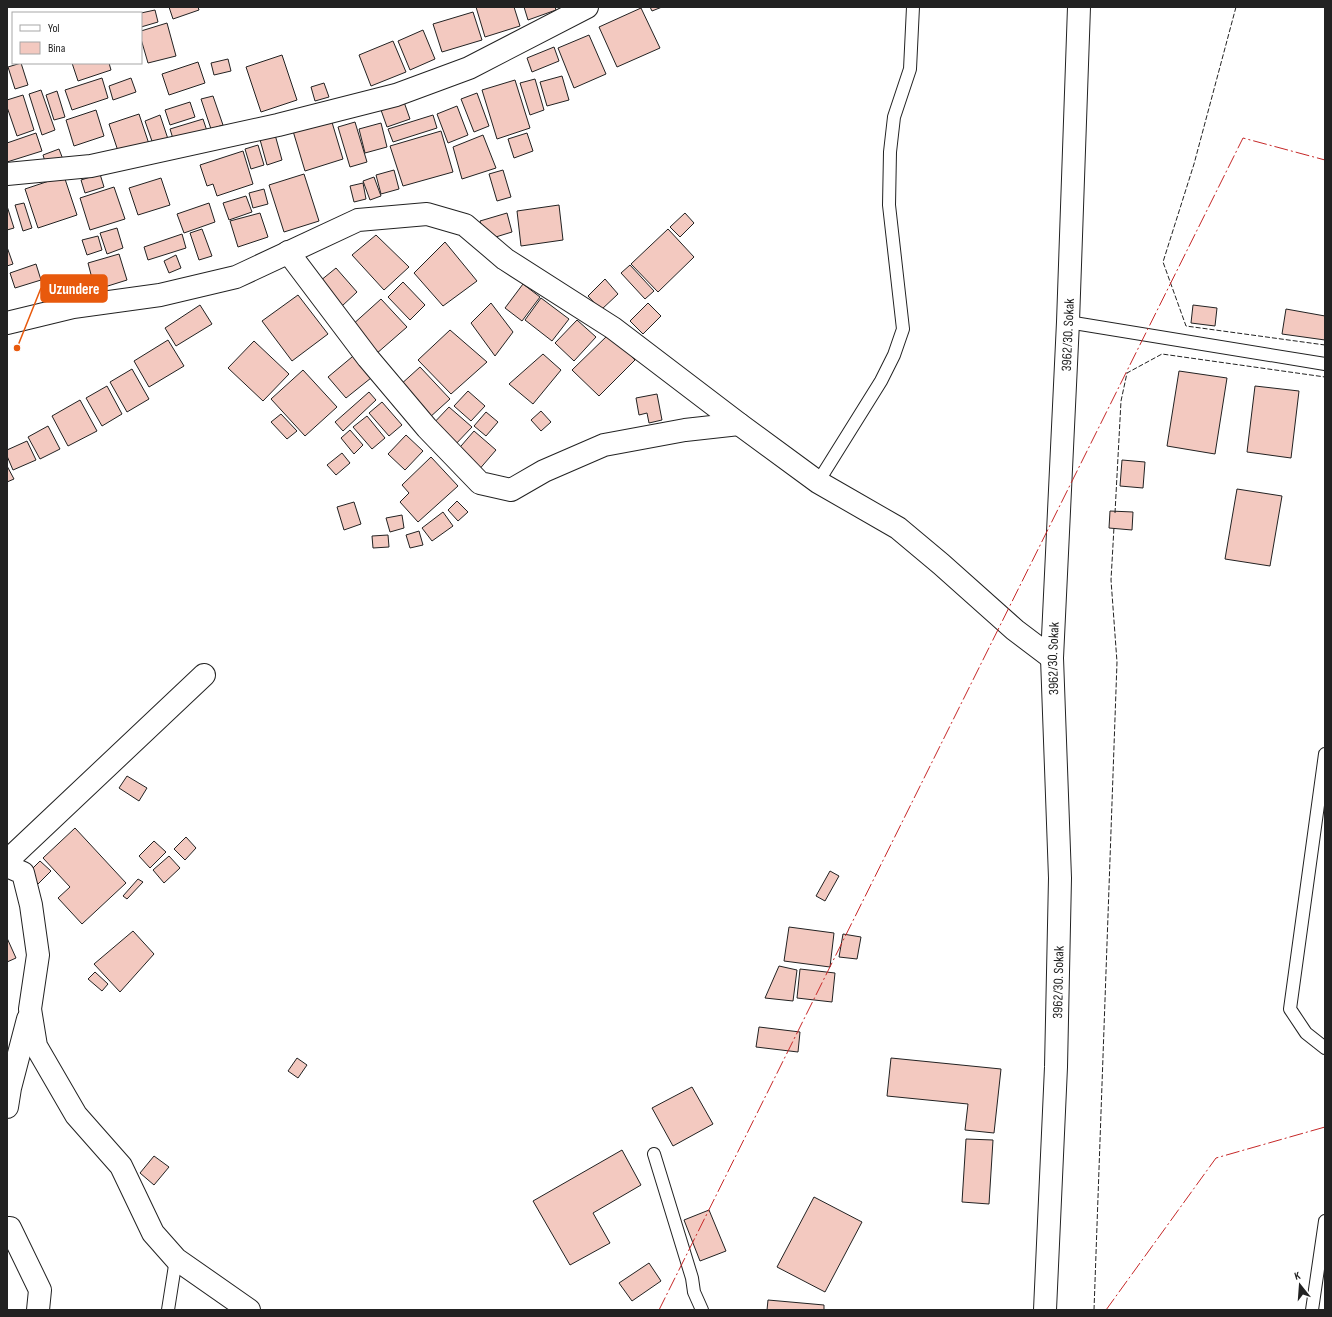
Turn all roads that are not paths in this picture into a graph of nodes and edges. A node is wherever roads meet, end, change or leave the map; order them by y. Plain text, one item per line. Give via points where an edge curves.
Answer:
1 (587, 7) edge
2 (913, 7) edge
3 (1079, 7) edge
4 (7, 174) edge
5 (288, 252) junction
6 (1068, 322) junction
7 (7, 323) edge
8 (1325, 364) edge
9 (739, 424) junction
10 (818, 482) junction
11 (1052, 658) junction
12 (204, 675) dead end
13 (1325, 754) edge
14 (7, 861) edge
15 (7, 866) edge
16 (30, 1009) junction
17 (1325, 1048) edge
18 (7, 1108) edge
19 (654, 1154) dead end
20 (1325, 1221) edge
21 (7, 1228) edge
22 (176, 1259) junction
23 (38, 1310) edge
24 (168, 1310) edge
25 (249, 1310) edge
26 (702, 1310) edge
27 (1045, 1310) edge
28 (1312, 1310) edge

1 - 4 street via 469,68 396,95 278,125 91,166
2 - 10 lane via 910,69 894,116 890,152 889,205 903,329 881,381
3 - 6 street, 3962/30. Sokak
5 - 7 street via 236,277 160,295 73,307
5 - 9 street via 358,220 427,214 465,225 504,259 613,328
5 - 9 street via 368,358 427,428 480,483 511,490 544,471 604,445 684,430
6 - 8 lane
6 - 11 street, 3962/30. Sokak
9 - 10 street
10 - 11 street via 898,528 1014,630
11 - 27 street, 3962/30. Sokak via 1060,878 1056,1067
12 - 14 street
13 - 17 lane via 1290,1009 1306,1033
15 - 16 street via 23,873 31,905 38,955
16 - 18 street
16 - 22 street via 36,1046 72,1109 121,1166 153,1233
19 - 26 lane via 694,1292
20 - 28 lane
21 - 23 street via 10,1228 40,1290
22 - 24 lane
22 - 25 street

